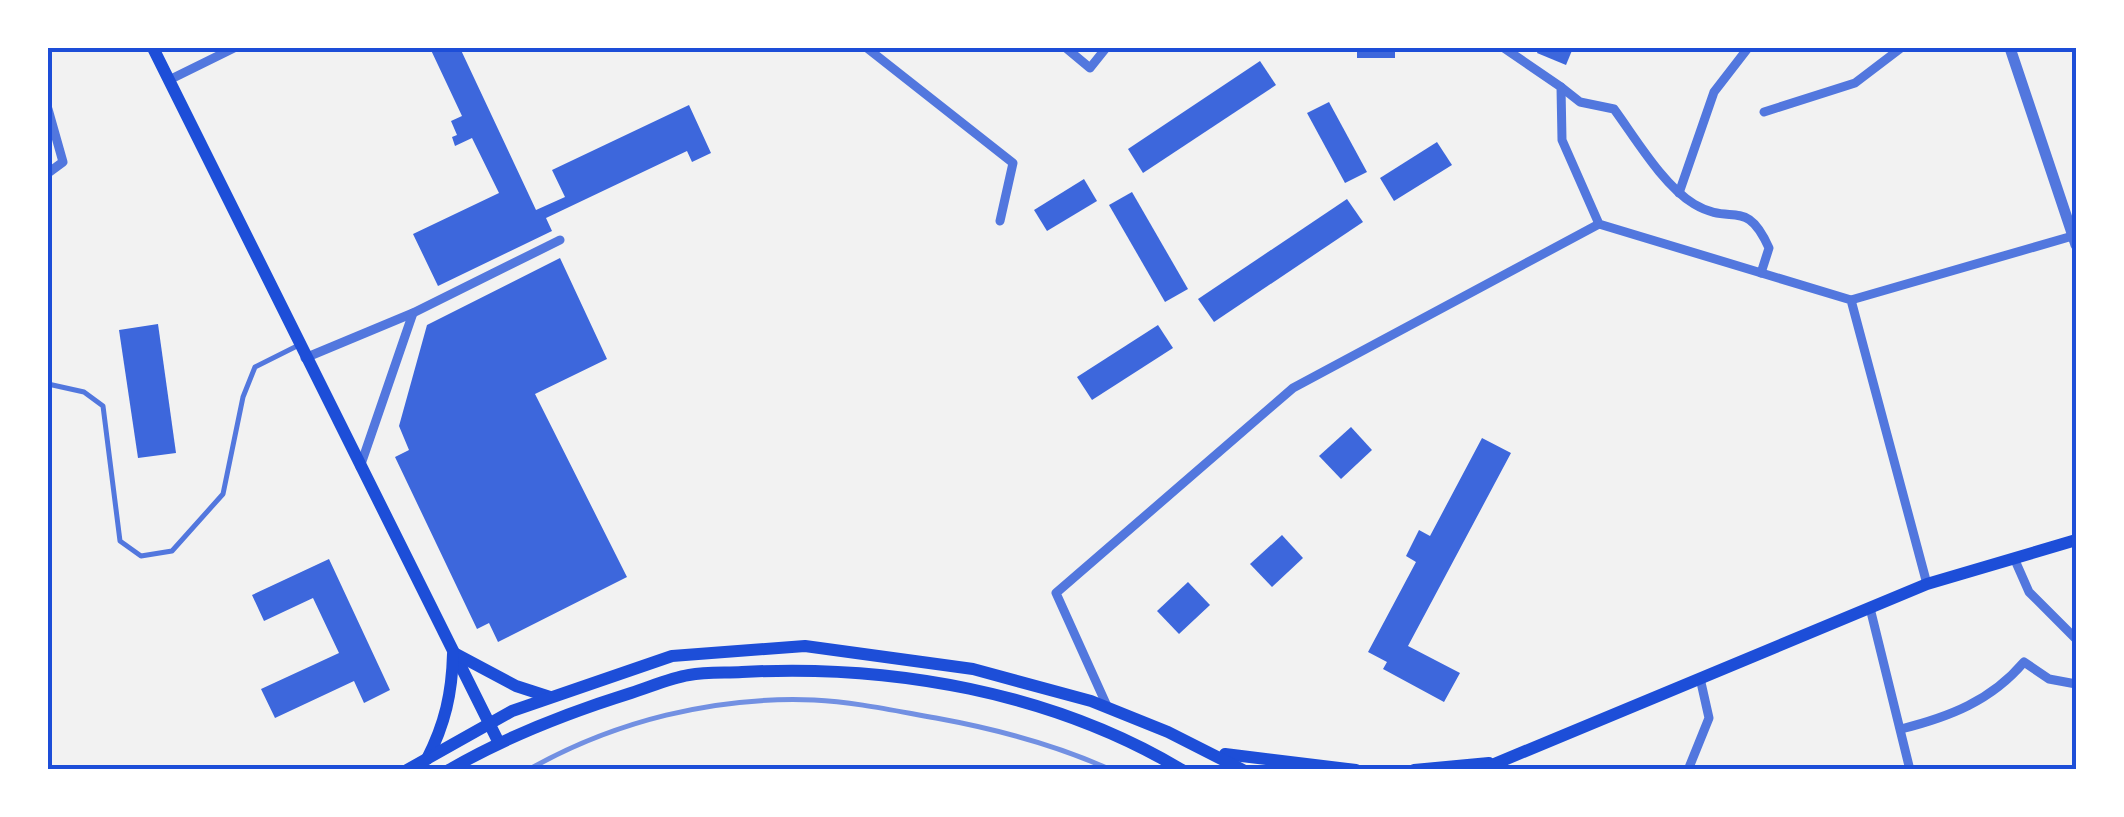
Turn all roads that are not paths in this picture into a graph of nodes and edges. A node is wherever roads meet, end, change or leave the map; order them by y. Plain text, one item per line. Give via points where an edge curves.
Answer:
1 (152, 48) edge
2 (234, 48) edge
3 (867, 48) edge
4 (1066, 48) edge
5 (1106, 48) edge
6 (1504, 48) edge
7 (1748, 48) edge
8 (1902, 48) edge
9 (2010, 48) edge
10 (169, 80) junction
11 (1561, 87) junction
12 (48, 110) edge
13 (1764, 112) dead end
14 (48, 173) edge
15 (1678, 193) junction
16 (1000, 221) dead end
17 (1599, 224) junction
18 (2076, 238) edge
19 (560, 240) dead end
20 (1761, 273) junction
21 (1850, 300) junction
22 (414, 313) junction
23 (302, 352) junction
24 (48, 384) edge
25 (360, 468) junction
26 (2076, 540) edge
27 (2014, 558) junction
28 (1927, 584) junction
29 (1870, 608) junction
30 (2076, 640) edge
31 (452, 652) junction
32 (1700, 678) junction
33 (2076, 684) edge
34 (553, 698) junction
35 (1107, 706) junction
36 (489, 724) junction
37 (1901, 729) junction
38 (498, 742) junction
39 (1215, 753) junction
40 (427, 759) junction
41 (1496, 763) junction
42 (408, 770) edge
43 (449, 770) edge
44 (1182, 770) edge
45 (1243, 770) edge
46 (1356, 770) edge
47 (1414, 770) edge
48 (1480, 770) edge
49 (1688, 770) edge
50 (1910, 770) edge

1 - 10 main road
2 - 10 street
3 - 16 street via 1013,163
4 - 5 street via 1090,68
6 - 11 street
7 - 15 street via 1714,92
8 - 13 street via 1855,83
9 - 18 street
10 - 23 main road
11 - 15 street via 1580,102 1614,109
11 - 17 street via 1562,140
12 - 14 street via 63,162
15 - 20 street via 1699,207 1746,216 1759,226 1769,248
17 - 20 street
17 - 35 street via 1293,388 1056,592
18 - 21 street
19 - 22 street
20 - 21 street
21 - 28 street
22 - 23 street
22 - 25 street
23 - 24 lane via 255,366 222,494 172,551 142,556 120,541 104,406 84,392
23 - 25 main road
25 - 31 main road
26 - 27 main road
27 - 28 main road
27 - 30 street via 2029,592
28 - 29 main road
29 - 32 main road
29 - 37 street
31 - 34 main road
31 - 36 main road
31 - 40 main road via 451,698
32 - 41 main road
32 - 49 street via 1709,718
33 - 37 street via 2049,679 2024,662 2008,681 1962,710
34 - 35 main road via 672,656 805,646 972,669
34 - 36 main road
35 - 39 main road
36 - 38 main road
36 - 40 main road
37 - 50 street
38 - 43 main road
38 - 44 main road via 688,675 807,668 980,690 1092,726
39 - 45 main road
39 - 46 main road
40 - 42 main road
41 - 47 main road
41 - 48 main road

